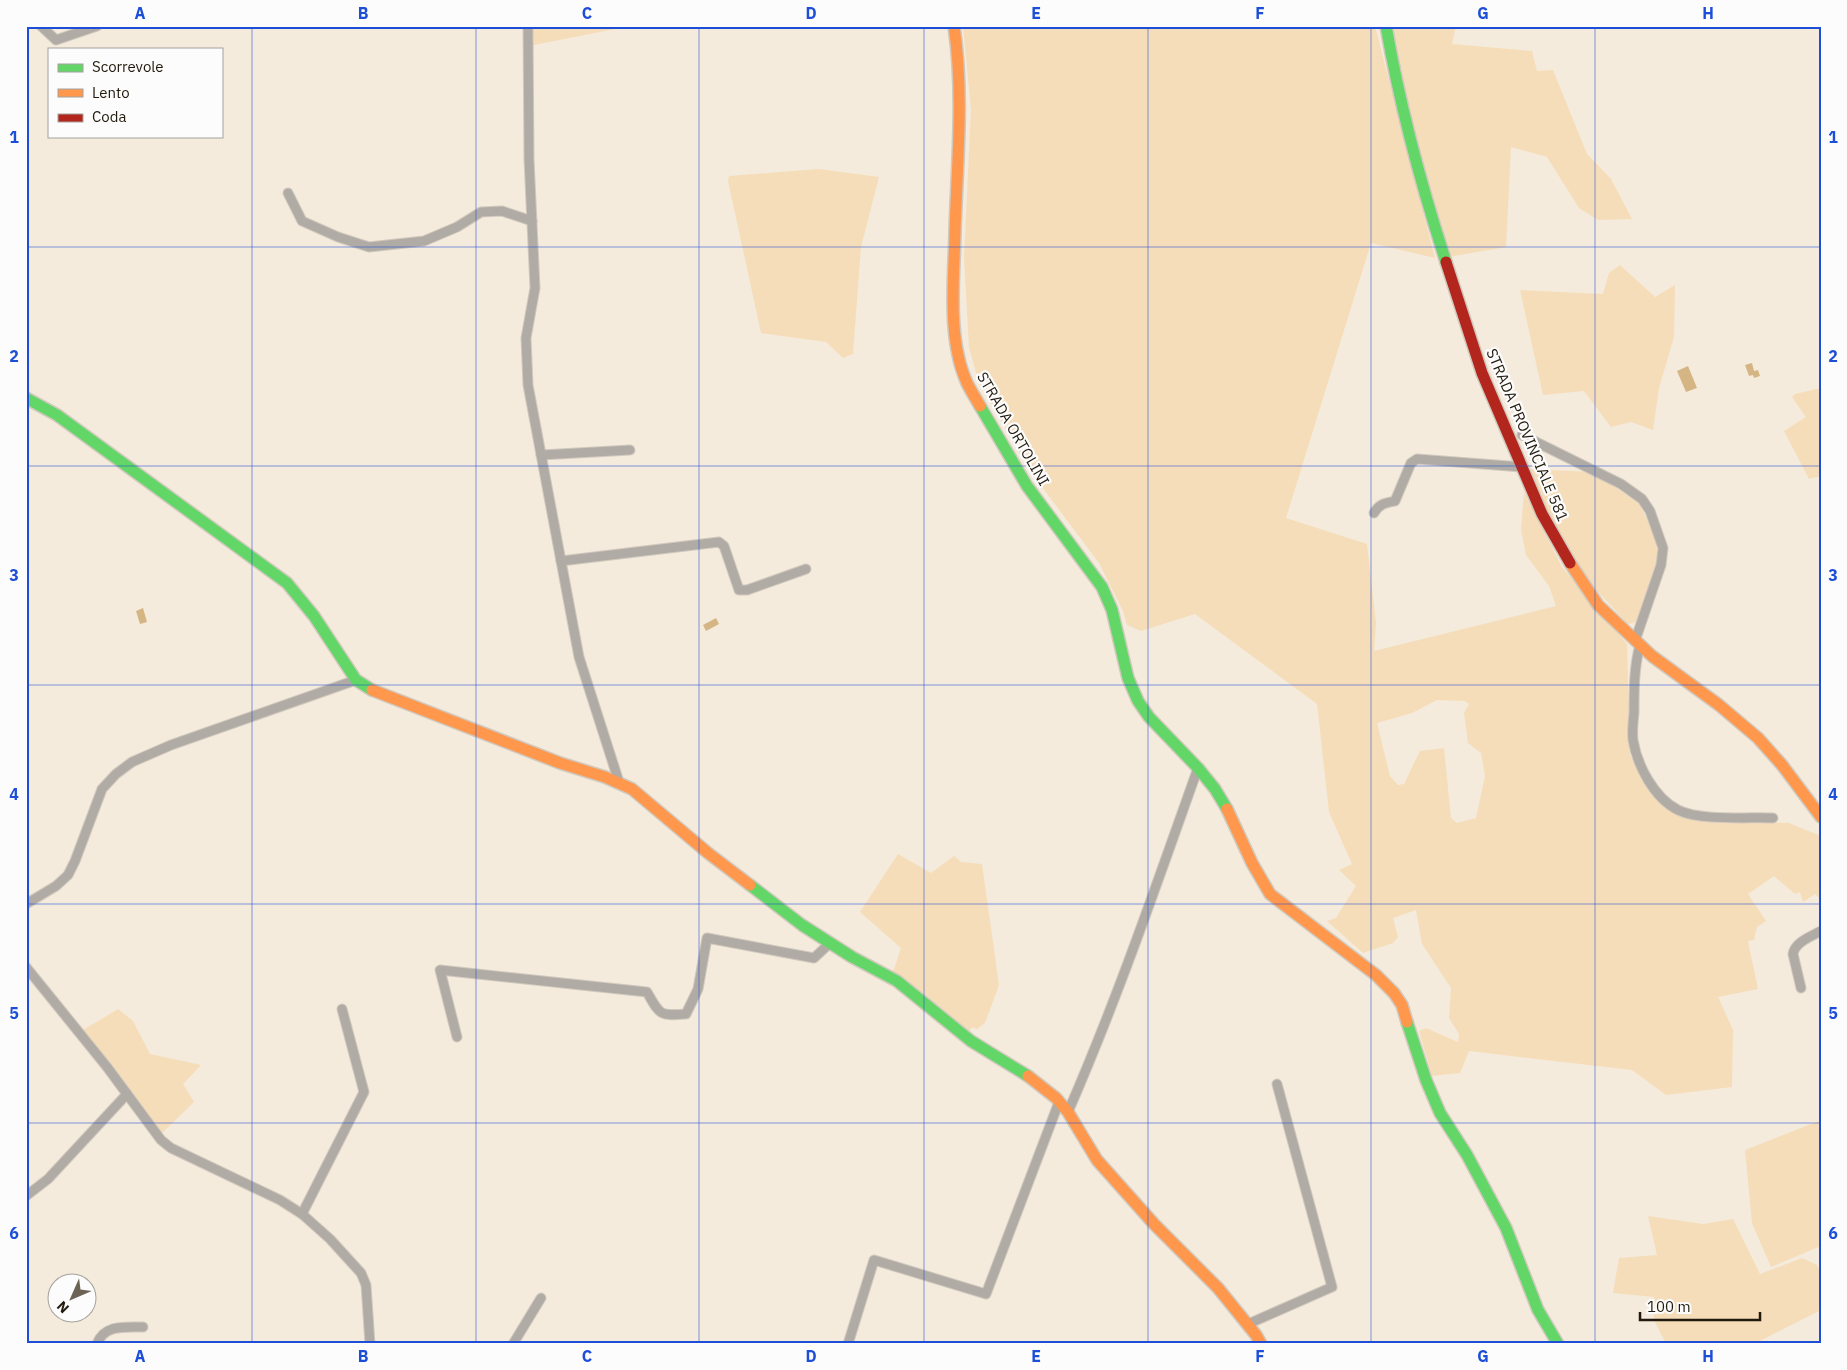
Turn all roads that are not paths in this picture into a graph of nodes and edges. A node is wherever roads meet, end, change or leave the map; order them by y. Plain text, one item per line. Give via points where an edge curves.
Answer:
1 (41, 26) edge
2 (97, 26) edge
3 (528, 26) edge
4 (1386, 26) edge
5 (953, 28) edge
6 (288, 193) dead end
7 (532, 221) junction
8 (26, 398) edge
9 (1522, 435) dead end
10 (630, 450) dead end
11 (541, 455) junction
12 (1522, 467) junction
13 (1374, 513) dead end
14 (561, 561) junction
15 (806, 569) dead end
16 (1637, 643) junction
17 (356, 680) junction
18 (1198, 768) junction
19 (619, 782) junction
20 (1821, 817) edge
21 (1773, 818) dead end
22 (26, 904) edge
23 (1821, 930) edge
24 (829, 944) junction
25 (26, 966) edge
26 (1801, 988) dead end
27 (342, 1010) dead end
28 (456, 1037) dead end
29 (1277, 1084) dead end
30 (127, 1094) junction
31 (1059, 1102) junction
32 (1068, 1112) junction
33 (26, 1196) edge
34 (302, 1214) junction
35 (541, 1298) dead end
36 (1248, 1324) junction
37 (143, 1327) dead end
38 (97, 1344) edge
39 (370, 1344) edge
40 (513, 1344) edge
41 (848, 1344) edge
42 (1261, 1344) edge
43 (1558, 1344) edge

1 - 2 street via 56,40
3 - 7 street
4 - 12 main road, STRADA PROVINCIALE 581 via 1424,193 1482,373
5 - 18 main road, STRADA ORTOLINI via 959,95 955,333 967,383 1027,486 1102,587 1112,610 1128,678 1138,701 1156,725
6 - 7 street via 302,221 338,238 370,247 424,241 457,228 481,212 502,211
7 - 11 street via 535,288 526,338 528,385
8 - 17 main road via 57,415 287,584 314,616
9 - 16 street via 1621,484 1642,500 1650,511 1663,548 1661,565
10 - 11 street
11 - 14 street
12 - 13 street via 1417,459 1411,463 1395,501 1382,504
12 - 16 main road, STRADA PROVINCIALE 581 via 1542,514 1569,561 1598,604
14 - 15 street via 719,542 724,546 739,590
14 - 19 street via 579,657
16 - 20 main road, STRADA PROVINCIALE 581 via 1758,738
16 - 21 street via 1633,740 1652,786 1677,810 1696,816
17 - 19 main road via 372,690 560,763
17 - 22 street via 171,745 132,762 102,789 68,875
18 - 32 street via 1125,972
18 - 43 main road, STRADA ORTOLINI via 1227,808 1270,894 1376,975 1402,1005 1440,1113 1467,1155 1506,1228 1538,1310
19 - 24 main road via 632,788 708,853
23 - 26 street via 1794,950
24 - 28 street via 814,958 707,938 698,989 686,1014 667,1015 657,1011 647,992 440,970
24 - 31 main road via 897,981 971,1041 1036,1081
25 - 30 street
27 - 34 street via 364,1092
29 - 36 street via 1332,1287
30 - 33 street via 48,1179
30 - 34 street via 161,1140 171,1148 280,1200
31 - 32 main road
31 - 41 street via 986,1294 874,1260
32 - 36 main road via 1097,1160
34 - 39 street via 360,1273 366,1285
35 - 40 street
36 - 42 main road
37 - 38 street via 112,1329 101,1336

